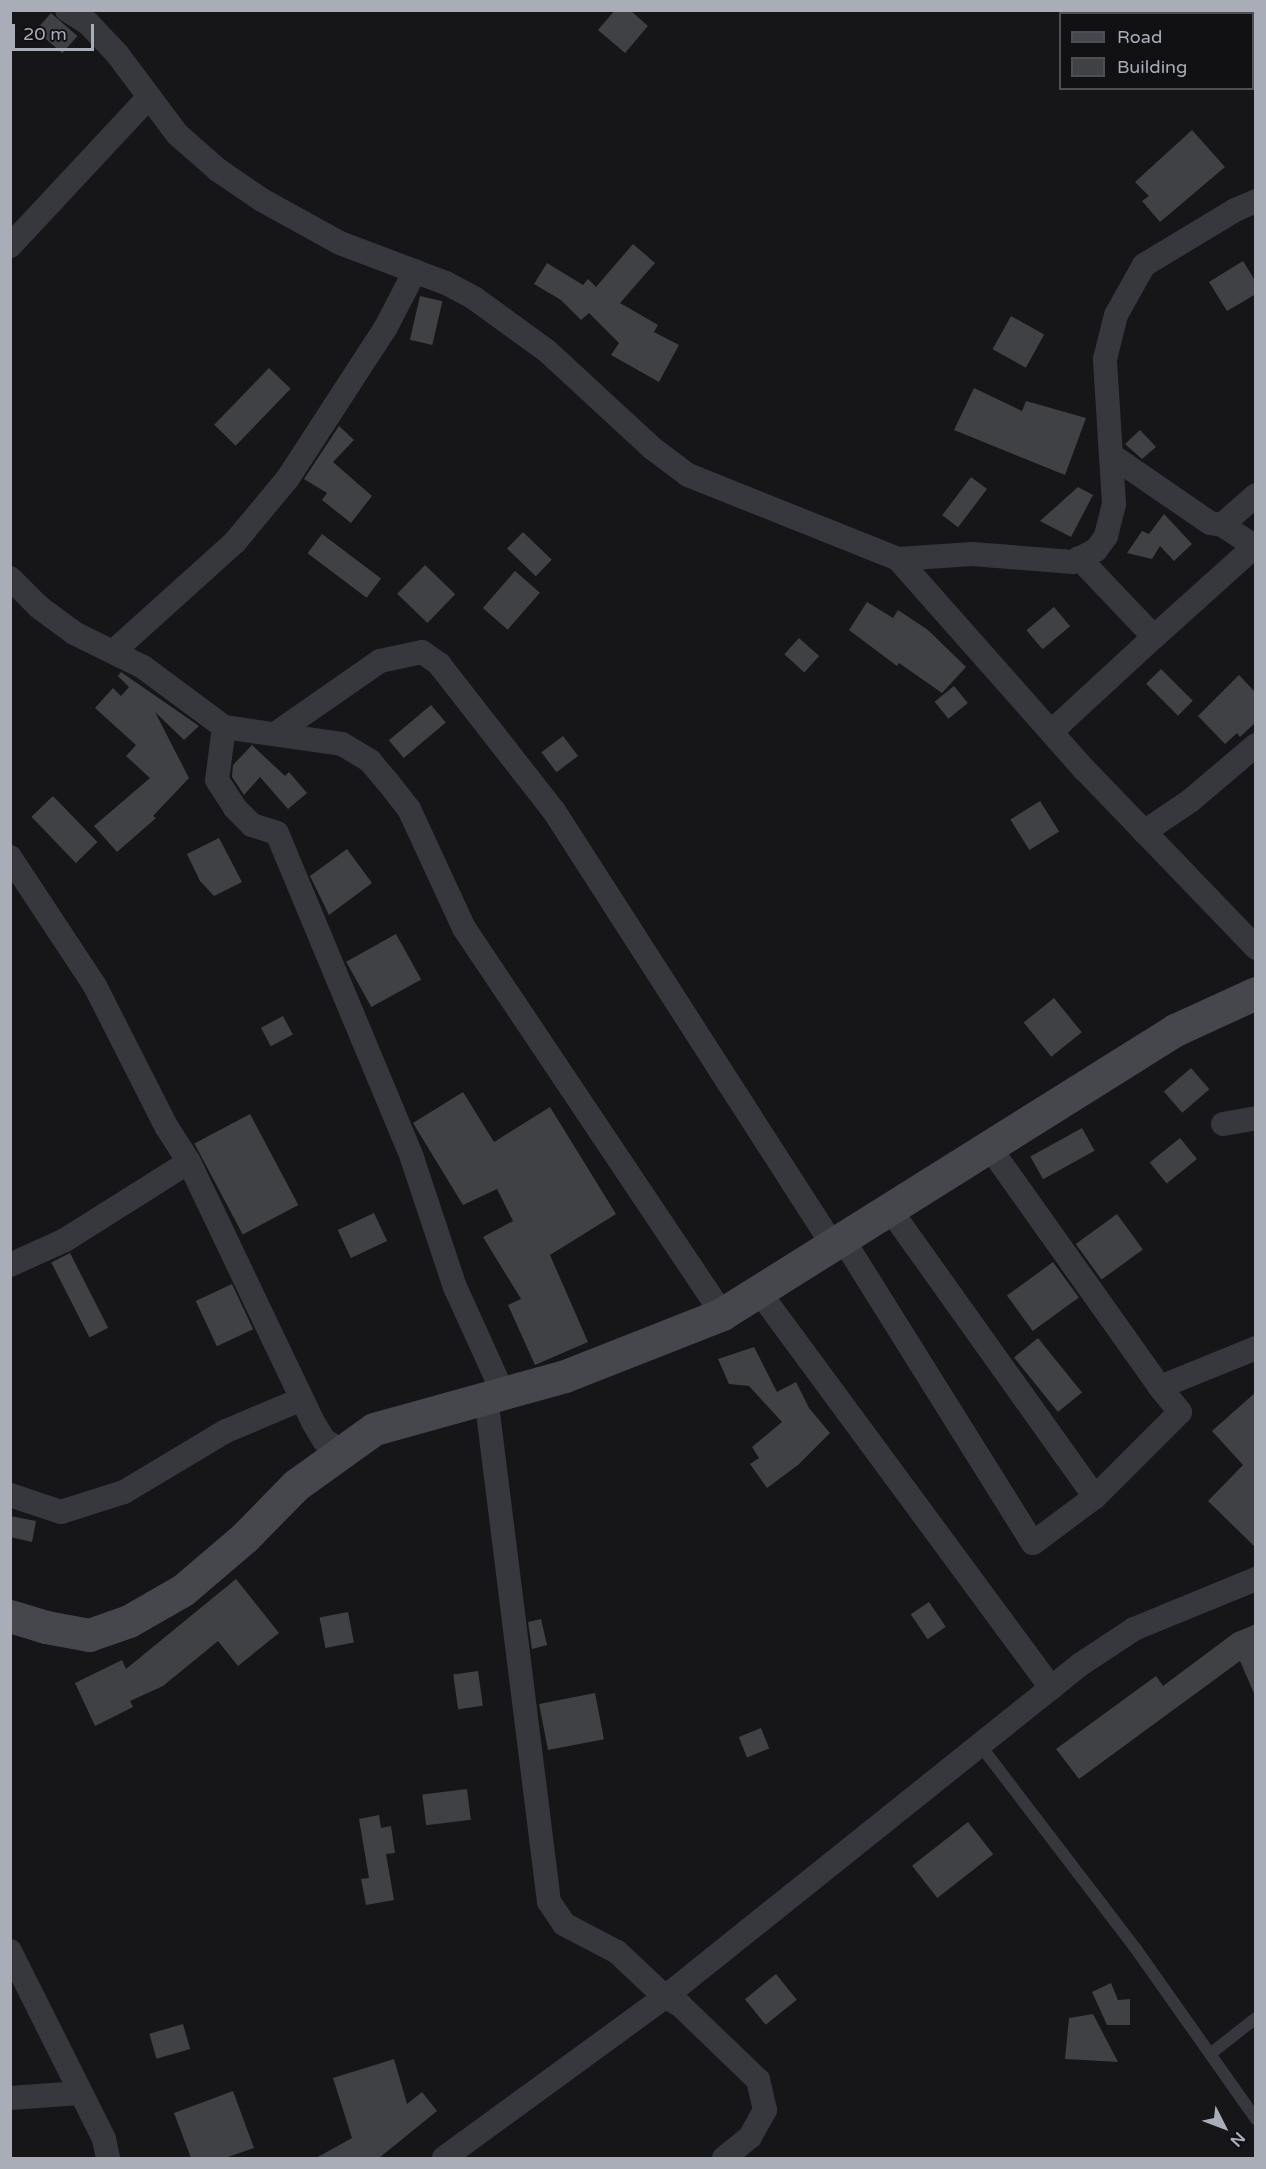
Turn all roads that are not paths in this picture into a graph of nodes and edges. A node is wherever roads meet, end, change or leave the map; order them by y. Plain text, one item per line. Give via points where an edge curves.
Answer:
1 (66, 10) edge
2 (147, 99) junction
3 (1256, 201) edge
4 (10, 246) edge
5 (415, 271) junction
6 (1111, 455) junction
7 (1256, 495) edge
8 (1222, 525) junction
9 (1255, 546) edge
10 (1079, 558) junction
11 (898, 559) junction
12 (10, 578) edge
13 (1154, 637) junction
14 (114, 651) junction
15 (224, 727) junction
16 (1052, 731) junction
17 (275, 734) junction
18 (1256, 745) edge
19 (1144, 832) junction
20 (10, 857) edge
21 (1256, 948) edge
22 (1256, 993) edge
23 (1256, 1118) edge
24 (1223, 1124) dead end
25 (990, 1148) junction
26 (189, 1162) junction
27 (891, 1211) junction
28 (839, 1244) junction
29 (10, 1265) edge
30 (760, 1293) junction
31 (722, 1314) junction
32 (1256, 1348) edge
33 (1160, 1387) junction
34 (495, 1395) junction
35 (302, 1399) junction
36 (344, 1452) junction
37 (10, 1495) edge
38 (1095, 1497) junction
39 (1256, 1579) edge
40 (10, 1616) edge
41 (1051, 1688) junction
42 (980, 1745) junction
43 (10, 1952) edge
44 (665, 1997) junction
45 (1256, 2018) edge
46 (1210, 2054) junction
47 (80, 2093) junction
48 (10, 2098) edge
49 (1256, 2119) edge
50 (108, 2158) edge
51 (444, 2158) edge
52 (724, 2158) edge

1 - 2 street via 88,23 118,55
2 - 4 street
2 - 5 street via 201,156 262,200 340,243
3 - 6 street via 1164,250 1144,264 1130,285 1116,315 1105,359
5 - 11 street via 446,283 512,324 688,475
5 - 14 street via 386,327 288,478 235,542
6 - 8 street via 1210,523
6 - 10 street via 1114,504 1106,536 1096,550
7 - 8 street
8 - 9 street
9 - 13 street
10 - 11 street via 1047,561 972,554
10 - 13 street
11 - 16 street
12 - 14 street via 57,621 88,642
13 - 16 street
14 - 15 street
15 - 17 street
15 - 34 street via 217,780 252,825 277,833 412,1158
16 - 19 street
17 - 28 street via 380,661 422,652 439,664 554,811
17 - 31 street via 342,744 370,761 409,809 464,928
18 - 19 street via 1190,801
19 - 21 street
20 - 26 street via 95,986 166,1126
22 - 25 street via 1175,1030
23 - 24 street
25 - 27 street
25 - 33 street
26 - 29 street via 64,1240
26 - 35 street
27 - 28 street
27 - 38 street
28 - 30 street
28 - 38 street via 1033,1543
30 - 31 street
30 - 41 street
31 - 34 street via 565,1376
32 - 33 street
33 - 38 street via 1180,1412
34 - 36 street via 374,1429
34 - 44 street via 549,1902 564,1924 609,1946
35 - 36 street via 324,1440
35 - 37 street via 226,1431 124,1492 61,1512
36 - 40 street via 296,1485 245,1538 183,1590 129,1621 89,1635
39 - 41 street via 1134,1629
41 - 42 street
42 - 44 street
42 - 46 lane via 1136,1949
43 - 47 street
44 - 51 street
44 - 52 street via 680,2005 758,2080 765,2110 746,2142
45 - 46 lane
46 - 49 lane
47 - 48 street
47 - 50 street via 104,2139

